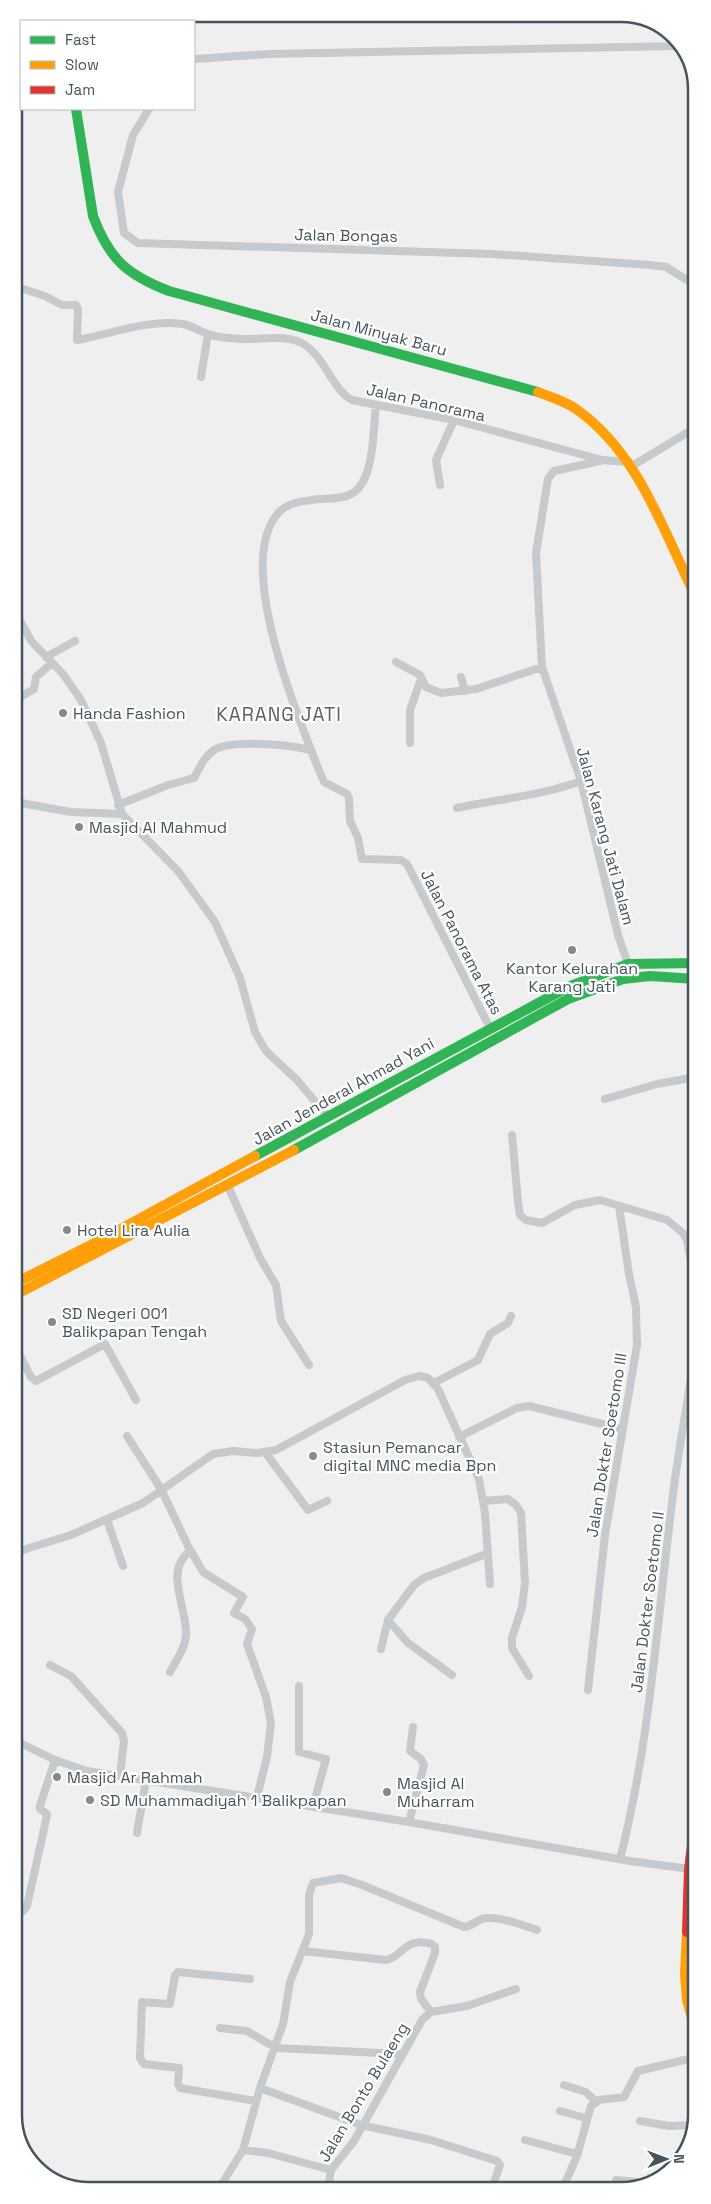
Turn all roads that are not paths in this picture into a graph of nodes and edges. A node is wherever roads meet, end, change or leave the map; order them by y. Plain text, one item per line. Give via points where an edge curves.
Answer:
1 (673, 46) edge
2 (195, 59) edge
3 (76, 110) edge
4 (148, 110) edge
5 (688, 281) edge
6 (22, 289) edge
7 (208, 334) junction
8 (201, 377) dead end
9 (376, 405) junction
10 (454, 420) junction
11 (688, 432) edge
12 (602, 460) junction
13 (630, 464) junction
14 (440, 485) dead end
15 (688, 581) edge
16 (22, 625) edge
17 (75, 641) dead end
18 (49, 660) junction
19 (396, 662) dead end
20 (542, 667) junction
21 (461, 677) dead end
22 (421, 679) junction
23 (464, 691) junction
24 (22, 696) edge
25 (410, 743) dead end
26 (311, 750) junction
27 (580, 781) junction
28 (22, 803) edge
29 (118, 804) junction
30 (457, 808) dead end
31 (122, 814) junction
32 (688, 963) edge
33 (628, 964) junction
34 (688, 978) edge
35 (490, 1028) junction
36 (688, 1078) edge
37 (605, 1099) dead end
38 (328, 1118) junction
39 (512, 1135) dead end
40 (227, 1184) junction
41 (619, 1206) junction
42 (688, 1244) edge
43 (22, 1280) edge
44 (22, 1291) edge
45 (511, 1316) dead end
46 (22, 1360) edge
47 (309, 1365) dead end
48 (434, 1383) junction
49 (688, 1398) edge
50 (136, 1400) dead end
51 (622, 1429) junction
52 (127, 1436) dead end
53 (459, 1437) junction
54 (265, 1452) junction
55 (161, 1489) junction
56 (327, 1501) dead end
57 (483, 1501) junction
58 (107, 1520) junction
59 (22, 1550) edge
60 (190, 1551) junction
61 (486, 1554) junction
62 (123, 1566) dead end
63 (490, 1584) dead end
64 (388, 1620) junction
65 (381, 1649) dead end
66 (50, 1665) dead end
67 (170, 1672) dead end
68 (452, 1676) dead end
69 (529, 1676) dead end
70 (299, 1686) dead end
71 (588, 1690) dead end
72 (413, 1727) dead end
73 (22, 1744) edge
74 (56, 1760) junction
75 (120, 1776) junction
76 (146, 1780) junction
77 (257, 1797) junction
78 (313, 1806) junction
79 (409, 1822) junction
80 (136, 1833) dead end
81 (620, 1859) junction
82 (688, 1868) edge
83 (22, 1911) edge
84 (537, 1930) dead end
85 (688, 1935) edge
86 (303, 1951) junction
87 (250, 1979) dead end
88 (516, 1988) dead end
89 (688, 2004) edge
90 (431, 2012) junction
91 (220, 2028) dead end
92 (273, 2047) junction
93 (402, 2054) junction
94 (688, 2059) edge
95 (564, 2085) dead end
96 (260, 2088) junction
97 (256, 2101) junction
98 (595, 2101) junction
99 (560, 2111) dead end
100 (586, 2118) junction
101 (640, 2121) dead end
102 (361, 2125) junction
103 (688, 2125) edge
104 (525, 2140) dead end
105 (243, 2150) junction
106 (577, 2154) junction
107 (332, 2170) junction
108 (616, 2180) dead end
109 (223, 2181) edge
110 (330, 2181) edge
111 (629, 2181) edge
112 (494, 2182) edge
113 (566, 2182) edge

1 - 2 street via 269,54
3 - 13 main road, Jalan Minyak Baru via 95,224 107,250 133,276 169,292 549,396 589,418 607,434
4 - 5 street, Jalan Bongas via 133,135 118,192 124,233 138,243 492,254 666,267
6 - 7 street, Jalan Panorama via 62,305 76,305 77,340 167,323 183,324
7 - 8 street
7 - 9 street, Jalan Panorama via 244,339 296,340 308,346 344,396
9 - 10 street, Jalan Panorama
9 - 26 street, Jalan Panorama Atas via 364,484 350,495 288,505 277,516 264,543 266,604 274,645
10 - 12 street, Jalan Panorama
10 - 14 street via 436,460
11 - 13 street
12 - 13 street, Jalan Panorama
12 - 20 street, Jalan Karang Jati Dalam via 554,471 548,479 536,553
13 - 15 main road, Jalan Minyak Baru
16 - 18 street
17 - 18 street
18 - 24 street via 36,677 34,689
18 - 29 street via 73,686 91,720
19 - 22 street via 420,675
20 - 23 street
20 - 27 street, Jalan Karang Jati Dalam
21 - 23 street
22 - 23 street via 426,686 441,693
22 - 25 street via 410,710
26 - 29 street via 261,743 216,749 204,759 194,778
26 - 35 street, Jalan Panorama Atas via 324,782 349,798 350,820 362,859 401,860 415,876 426,905
27 - 30 street via 532,795
27 - 33 street, Jalan Karang Jati Dalam
28 - 31 street via 71,812
29 - 31 street
31 - 38 street via 178,871 203,904 237,970 260,1041
32 - 33 main road, Jalan Jenderal Ahmad Yani
33 - 35 main road, Jalan Jenderal Ahmad Yani via 568,987
34 - 40 main road, Jalan Jenderal Ahmad Yani via 650,976 623,979 568,999 322,1136
35 - 38 main road, Jalan Jenderal Ahmad Yani
36 - 37 street
38 - 43 main road, Jalan Jenderal Ahmad Yani
39 - 41 street via 520,1215 526,1220 546,1222 575,1205 592,1201
40 - 44 main road, Jalan Jenderal Ahmad Yani
40 - 47 street via 257,1252 276,1285 281,1320
41 - 42 street via 656,1216 675,1226
41 - 51 street, Jalan Dokter Soetomo III via 636,1307 637,1344
45 - 48 street via 508,1323 490,1334 478,1360
46 - 50 street via 36,1381 105,1344
48 - 53 street
48 - 54 street via 419,1376 405,1380 301,1438
49 - 81 street, Jalan Dokter Soetomo II via 675,1479 638,1785
51 - 53 street via 529,1406 517,1408
51 - 71 street, Jalan Dokter Soetomo III via 605,1535
52 - 55 street
53 - 57 street via 479,1479
54 - 55 street via 213,1454
54 - 56 street via 308,1510
55 - 58 street via 143,1503
55 - 60 street
57 - 61 street
57 - 69 street via 508,1499 521,1514 524,1583 512,1648
58 - 59 street
58 - 62 street
60 - 67 street via 178,1565 186,1636
60 - 77 street via 202,1572 243,1597 234,1613 245,1619 252,1629 247,1644 271,1723 270,1743
61 - 63 street
61 - 64 street via 424,1578 414,1585
64 - 65 street
64 - 68 street via 408,1643
66 - 75 street via 71,1676 122,1733
70 - 78 street via 298,1752 326,1759
72 - 79 street via 410,1751 421,1758 424,1765
73 - 74 street
74 - 75 street via 87,1771
74 - 83 street via 40,1806 47,1814 46,1820 27,1906
75 - 76 street
76 - 77 street
76 - 80 street
77 - 78 street
78 - 79 street
79 - 81 street
81 - 82 street
84 - 86 street via 484,1918 464,1927 341,1878 313,1883 309,1895 309,1934
85 - 89 main road via 685,1974
86 - 90 street via 391,1960 402,1948 432,1944 435,1953 420,1992
86 - 92 street via 290,1982 283,2024
87 - 97 street via 178,1972 174,1975 170,2004 142,2002 140,2058 144,2064 179,2068 180,2088
88 - 90 street via 467,2006
90 - 93 street, Jalan Bonto Bulaeng via 422,2020
91 - 92 street via 247,2031
92 - 93 street
92 - 96 street
93 - 102 street, Jalan Bonto Bulaeng
94 - 98 street via 638,2071 624,2097
95 - 98 street via 586,2092
96 - 97 street
96 - 102 street
97 - 105 street
98 - 100 street
99 - 100 street
100 - 106 street
101 - 103 street
102 - 107 street, Jalan Bonto Bulaeng via 354,2141
102 - 112 street via 431,2140 497,2161 500,2165
104 - 106 street
105 - 107 street via 268,2153
105 - 109 street
106 - 113 street
107 - 110 street, Jalan Bonto Bulaeng
108 - 111 street

